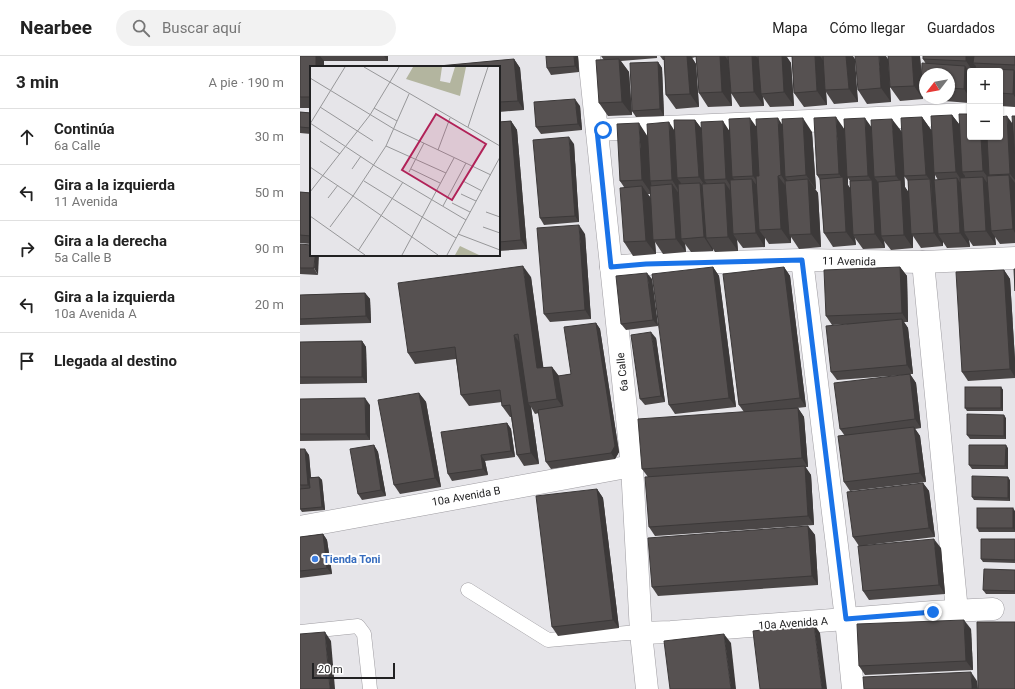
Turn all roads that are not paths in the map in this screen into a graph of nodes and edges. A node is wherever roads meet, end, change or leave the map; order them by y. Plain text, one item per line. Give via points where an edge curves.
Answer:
1 (589, 56) edge
2 (1015, 112) edge
3 (1003, 113) edge
4 (967, 114) edge
5 (597, 130) junction
6 (1015, 258) edge
7 (802, 260) junction
8 (923, 262) junction
9 (611, 267) junction
10 (632, 466) junction
11 (300, 527) edge
12 (468, 590) dead end
13 (993, 609) dead end
14 (957, 611) junction
15 (846, 619) junction
16 (300, 632) edge
17 (641, 633) junction
18 (370, 689) edge
19 (647, 689) edge
20 (853, 689) edge

1 - 5 street, 6a Calle
2 - 3 street
4 - 5 street
5 - 9 street, 6a Calle
6 - 8 street, 11 Avenida
7 - 8 street, 11 Avenida
7 - 9 street, 11 Avenida
7 - 15 street
8 - 14 street
9 - 10 street, 6a Calle
10 - 11 street, 10a Avenida B
10 - 17 street, 6a Calle
12 - 17 lane via 548,640
13 - 14 street, 10a Avenida A
14 - 15 street, 10a Avenida A
15 - 17 street, 10a Avenida A
15 - 20 street
16 - 18 lane via 358,626 364,634
17 - 19 street, 6a Calle

